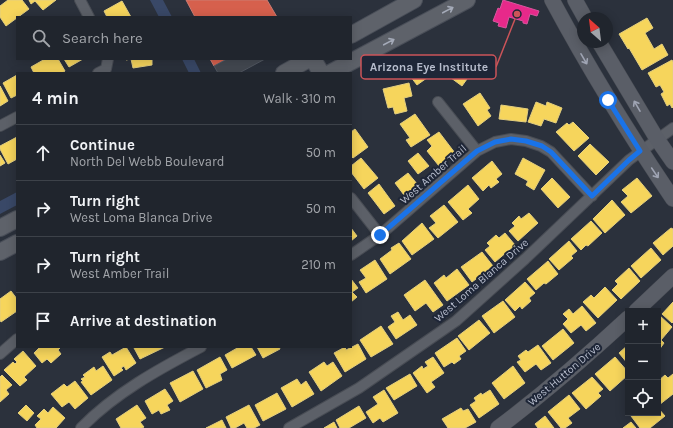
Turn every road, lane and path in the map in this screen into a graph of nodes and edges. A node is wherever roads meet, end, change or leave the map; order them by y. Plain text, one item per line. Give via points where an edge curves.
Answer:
1 (80, 0) edge
2 (414, 0) edge
3 (467, 0) edge
4 (552, 0) edge
5 (575, 0) edge
6 (582, 12) edge
7 (88, 16) edge
8 (352, 34) edge
9 (603, 48) edge
10 (108, 60) edge
11 (307, 60) edge
12 (314, 60) edge
13 (100, 72) edge
14 (286, 72) edge
15 (320, 72) edge
16 (332, 72) edge
17 (438, 102) dead end
18 (16, 118) edge
19 (0, 126) edge
20 (673, 128) edge
21 (657, 139) junction
22 (477, 151) junction
23 (640, 151) junction
24 (673, 162) edge
25 (592, 196) junction
26 (352, 199) edge
27 (673, 199) edge
28 (16, 220) edge
29 (0, 228) edge
30 (380, 235) junction
31 (16, 244) edge
32 (0, 252) edge
33 (352, 255) edge
34 (673, 276) edge
35 (639, 308) edge
36 (625, 321) edge
37 (16, 340) edge
38 (200, 348) edge
39 (0, 354) edge
40 (81, 428) edge
41 (289, 428) edge
42 (498, 428) edge

1 - 7 street
2 - 8 main road
16 -> 3 main road
4 -> 23 street
5 - 6 street
21 -> 9 street
10 - 13 street via 106,69
11 - 14 main road
12 - 15 main road
17 - 22 street
18 - 19 street
20 - 21 street, West Loma Blanca Drive
21 - 23 street, West Loma Blanca Drive
21 - 24 street
22 - 25 street, West Amber Trail via 495,142 511,139 542,146 551,152
22 - 30 street, West Amber Trail
23 - 25 street, West Loma Blanca Drive
23 -> 27 street
25 - 41 street, West Loma Blanca Drive via 456,321 359,388
26 - 30 street
28 - 29 main road
30 - 33 street, West Amber Trail
31 - 32 main road
34 - 35 street
36 - 42 street, West Hutton Drive via 530,404
37 - 39 street
38 - 40 street via 159,369 121,394

